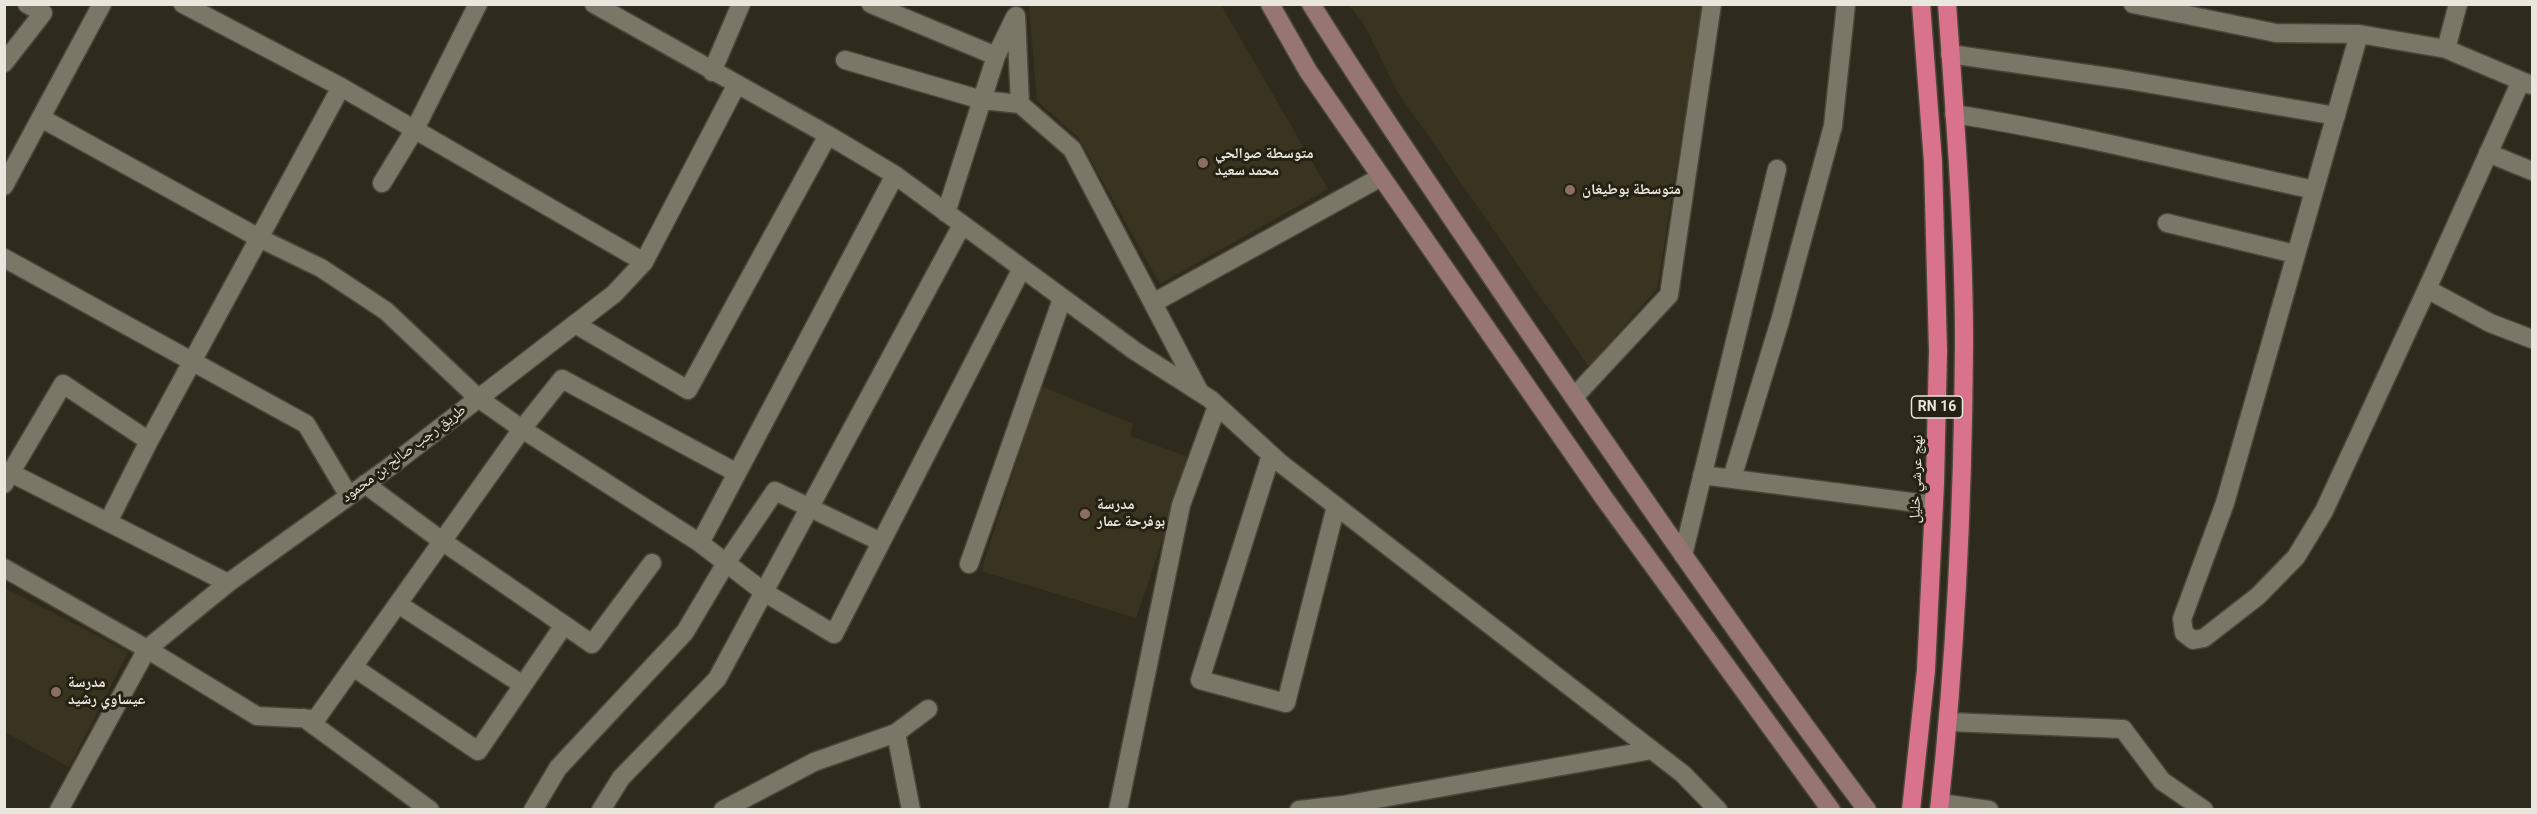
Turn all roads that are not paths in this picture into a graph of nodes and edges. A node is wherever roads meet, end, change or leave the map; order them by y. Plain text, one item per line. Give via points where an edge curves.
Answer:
1 (27, 4) edge
2 (102, 4) edge
3 (183, 4) edge
4 (478, 4) edge
5 (594, 4) edge
6 (741, 4) edge
7 (871, 4) edge
8 (1270, 4) edge
9 (1311, 4) edge
10 (1712, 4) edge
11 (1846, 4) edge
12 (1921, 4) edge
13 (1947, 4) edge
14 (2133, 4) edge
15 (2458, 4) edge
16 (1014, 10) edge
17 (2359, 34) junction
18 (2446, 49) junction
19 (1950, 54) junction
20 (996, 56) junction
21 (844, 60) dead end
22 (4, 63) edge
23 (712, 72) junction
24 (2527, 83) edge
25 (736, 86) junction
26 (341, 87) junction
27 (982, 100) junction
28 (1020, 104) junction
29 (1954, 114) junction
30 (2336, 116) junction
31 (41, 118) junction
32 (415, 129) junction
33 (828, 135) junction
34 (2488, 153) junction
35 (1777, 169) dead end
36 (2532, 171) edge
37 (895, 175) junction
38 (1381, 177) junction
39 (382, 183) dead end
40 (4, 186) edge
41 (2314, 190) junction
42 (945, 213) junction
43 (2167, 223) dead end
44 (962, 225) junction
45 (259, 238) junction
46 (2295, 254) junction
47 (4, 258) edge
48 (644, 261) junction
49 (1022, 268) junction
50 (2427, 289) junction
51 (1062, 299) junction
52 (1153, 303) junction
53 (575, 324) junction
54 (2532, 339) edge
55 (193, 360) junction
56 (1201, 394) junction
57 (1574, 397) junction
58 (478, 398) junction
59 (1217, 406) junction
60 (522, 429) junction
61 (149, 441) junction
62 (1271, 455) junction
63 (737, 473) junction
64 (1702, 475) junction
65 (1732, 478) junction
66 (8, 479) edge
67 (365, 484) junction
68 (349, 496) junction
69 (1934, 505) junction
70 (1336, 506) junction
71 (809, 508) junction
72 (108, 522) junction
73 (442, 541) junction
74 (881, 542) junction
75 (700, 543) junction
76 (1683, 555) junction
77 (652, 563) dead end
78 (726, 563) junction
79 (969, 564) dead end
80 (4, 568) edge
81 (228, 583) junction
82 (764, 592) junction
83 (398, 604) junction
84 (564, 625) junction
85 (147, 649) junction
86 (353, 666) junction
87 (523, 685) junction
88 (928, 709) dead end
89 (304, 718) junction
90 (1949, 722) junction
91 (896, 733) junction
92 (1652, 750) junction
93 (1940, 806) edge
94 (1343, 807) edge
95 (58, 810) edge
96 (430, 810) edge
97 (533, 810) edge
98 (602, 810) edge
99 (723, 810) edge
100 (911, 810) edge
101 (1118, 810) edge
102 (1299, 810) edge
103 (1718, 810) edge
104 (1831, 810) edge
105 (1867, 810) edge
106 (1911, 810) edge
107 (1989, 810) edge
108 (2204, 810) edge

1 - 22 street via 43,13
2 - 31 street
3 - 26 street
4 - 32 street
5 - 23 street
6 - 23 street
7 - 20 street
8 - 38 street via 1308,71
9 - 57 street
10 - 57 street via 1669,295
11 - 65 street via 1833,126
12 - 69 highway, نهج عرشي خليل / RN 16 via 1934,162 1938,351
13 - 19 highway, RN 16
14 - 17 street via 2276,33
15 - 18 street
16 - 20 street
16 - 28 street
17 - 18 street
17 - 30 street
18 - 24 street
19 - 29 highway, RN 16
19 - 30 street
20 - 27 street
21 - 27 street
23 - 25 street
24 - 34 street
25 - 33 street
25 - 48 street, طريق رجب صالح بن محمود
26 - 32 street
26 - 45 street
27 - 28 street
27 - 42 street
28 - 52 street via 1072,149
29 - 41 street via 2039,128
29 - 90 highway, RN 16 via 1964,342
30 - 41 street
31 - 40 street
31 - 45 street
32 - 39 street
32 - 48 street
33 - 37 street
33 - 53 street via 688,390
34 - 36 street
34 - 50 street
35 - 64 street
37 - 42 street
37 - 63 street
38 - 52 street
38 - 104 street via 1604,498
41 - 46 street
42 - 44 street
43 - 46 street
44 - 49 street
44 - 71 street
45 - 55 street
45 - 58 street via 321,268 386,311
46 - 50 street via 2216,531 2185,607 2181,628 2193,640 2204,638 2258,596 2296,558 2324,511
47 - 55 street
48 - 53 street, طريق رجب صالح بن محمود via 614,294
49 - 51 street
49 - 74 street
50 - 54 street via 2490,323
51 - 56 street
51 - 79 street
52 - 56 street
53 - 58 street, طريق رجب صالح بن محمود
55 - 61 street
55 - 68 street via 306,424
56 - 59 street
57 - 76 street
58 - 60 street
58 - 67 street, طريق رجب صالح بن محمود
59 - 62 street
59 - 101 street via 1181,505
60 - 63 street via 561,379
60 - 73 street
60 - 75 street
61 - 66 street via 63,384
61 - 72 street
62 - 70 street
62 - 70 street via 1200,680 1286,704
63 - 75 street
64 - 65 street
64 - 76 street
65 - 69 street
66 - 72 street
67 - 68 street, طريق رجب صالح بن محمود
67 - 73 street
68 - 81 street, طريق رجب صالح بن محمود
69 - 106 highway, نهج عرشي خليل / RN 16 via 1926,670
70 - 92 street
71 - 74 street
71 - 78 street via 776,491
71 - 82 street
72 - 81 street
73 - 83 street
73 - 84 street
74 - 82 street via 834,634
75 - 78 street
76 - 105 street
77 - 84 street via 592,644
78 - 82 street
78 - 97 street via 685,632 558,768
80 - 85 street
81 - 85 street, طريق رجب صالح بن محمود
82 - 98 street via 717,679 621,778
83 - 86 street
83 - 87 street
84 - 87 street
85 - 89 street via 257,716
85 - 95 street, طريق رجب صالح بن محمود
86 - 87 street via 478,751
86 - 89 street via 316,719
88 - 91 street
89 - 96 street
90 - 93 highway, RN 16
90 - 108 street via 2123,729 2162,781
91 - 99 street via 814,762
91 - 100 street
92 - 94 street
92 - 103 street via 1683,774
93 - 107 street
94 - 102 street

